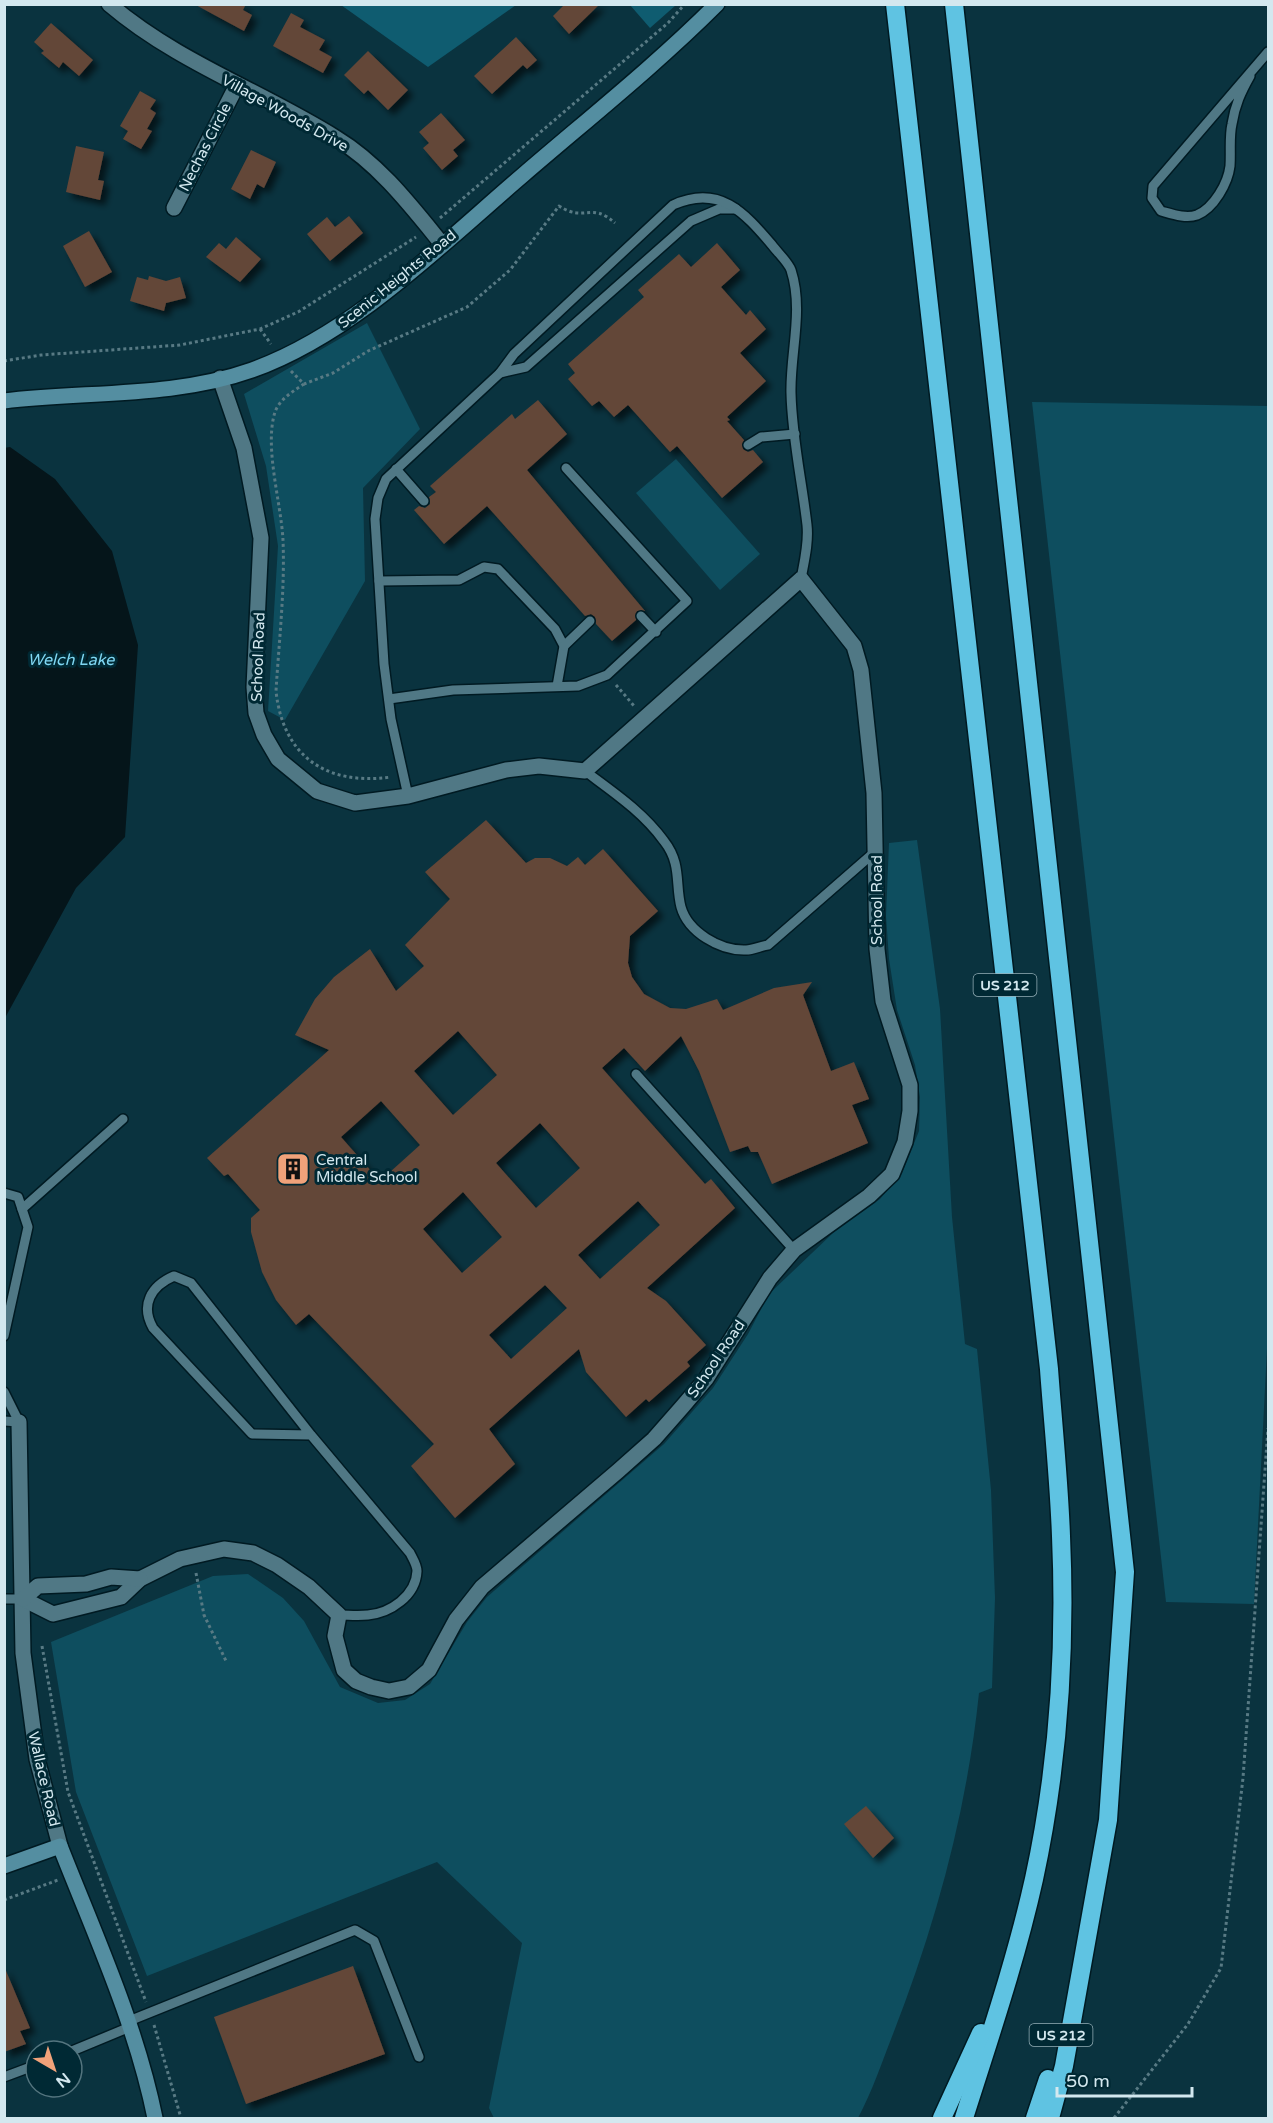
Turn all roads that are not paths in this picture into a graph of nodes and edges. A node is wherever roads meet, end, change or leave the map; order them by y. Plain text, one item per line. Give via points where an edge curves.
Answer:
1 (109, 4) edge
2 (717, 4) edge
3 (895, 4) edge
4 (954, 4) edge
5 (1269, 52) edge
6 (1250, 76) junction
7 (237, 85) junction
8 (174, 208) dead end
9 (736, 209) junction
10 (442, 244) junction
11 (500, 373) junction
12 (220, 378) junction
13 (4, 401) edge
14 (795, 434) junction
15 (748, 445) dead end
16 (566, 468) dead end
17 (396, 469) junction
18 (424, 501) dead end
19 (801, 579) junction
20 (379, 581) junction
21 (641, 616) dead end
22 (590, 621) dead end
23 (656, 632) junction
24 (564, 646) junction
25 (557, 686) junction
26 (389, 699) junction
27 (585, 771) junction
28 (408, 796) junction
29 (877, 850) junction
30 (636, 1074) dead end
31 (123, 1119) dead end
32 (4, 1193) edge
33 (22, 1209) junction
34 (794, 1250) junction
35 (4, 1336) edge
36 (4, 1392) edge
37 (12, 1422) edge
38 (311, 1435) junction
39 (140, 1579) junction
40 (4, 1599) edge
41 (23, 1599) junction
42 (339, 1615) junction
43 (60, 1845) junction
44 (4, 1866) edge
45 (1085, 1951) junction
46 (1013, 1964) junction
47 (130, 2024) junction
48 (84, 2045) edge
49 (419, 2057) dead end
50 (24, 2070) edge
51 (4, 2077) edge
52 (154, 2118) edge
53 (942, 2118) edge
54 (964, 2118) edge
55 (1035, 2118) edge
56 (1050, 2118) edge

1 - 7 street, Village Woods Drive via 167,48
2 - 10 street, Scenic Heights Road
3 - 46 highway, US 212 via 1047,1357 1062,1536 1061,1670 1050,1784 1035,1878
4 - 45 highway, US 212 via 1125,1572 1108,1820
5 - 6 lane
6 - 6 lane via 1237,99 1231,127 1230,168 1224,187 1197,215 1161,211 1152,198 1153,186
7 - 8 street, Nechas Circle
7 - 10 street, Village Woods Drive via 336,138 363,157
9 - 11 lane via 719,209 692,221 526,367
9 - 11 lane via 711,198 691,197 673,205 514,354
9 - 14 lane via 751,220 790,268 796,319 791,393
10 - 12 street, Scenic Heights Road via 329,333 282,358
11 - 17 lane
12 - 13 street, Scenic Heights Road via 180,386
12 - 28 street, School Road via 244,448 261,538 254,687 256,713 264,735 278,759 317,791 355,803
14 - 15 lane via 761,436
14 - 19 lane via 807,526
16 - 23 lane via 687,601
17 - 18 lane
17 - 20 lane via 386,479 378,498 375,519
19 - 27 street
19 - 29 street, School Road via 857,654 869,727
20 - 24 lane via 459,580 484,567 498,568 555,629
20 - 26 lane
21 - 23 lane
22 - 24 lane
23 - 25 lane via 607,675 578,686
24 - 25 lane
25 - 26 lane via 453,690
26 - 28 lane
27 - 28 street, School Road via 539,766 506,770
27 - 29 lane via 628,803 665,842 677,867 681,906 692,928 728,949 768,945
29 - 34 street, School Road via 877,950 883,1001 910,1085 906,1142 892,1174 869,1196
30 - 34 lane
31 - 33 lane
32 - 33 lane via 18,1197
33 - 35 lane via 28,1227
34 - 42 street, School Road via 770,1278 706,1379 654,1439 482,1587 456,1620 429,1670 409,1687 389,1691 371,1688 344,1670 335,1636
36 - 37 lane
37 - 41 street, Wallace Road
38 - 38 lane via 191,1282 174,1276 159,1283 146,1305 153,1328 252,1434
38 - 42 lane via 410,1553 418,1569 414,1585 401,1602 368,1615
39 - 41 street via 111,1577 86,1584 38,1586
39 - 41 street via 121,1597 53,1614
39 - 42 street via 180,1559 224,1549 253,1553 309,1587
40 - 41 lane
41 - 43 street, Wallace Road via 23,1653 37,1759
43 - 44 street
43 - 47 street, Wallace Road
45 - 55 highway, US 212
45 - 56 highway via 1064,2066
46 - 53 highway
46 - 54 highway, US 212
47 - 48 lane
47 - 49 lane via 150,2012 355,1930 374,1941
47 - 52 street, Wallace Road via 146,2072
50 - 51 lane

